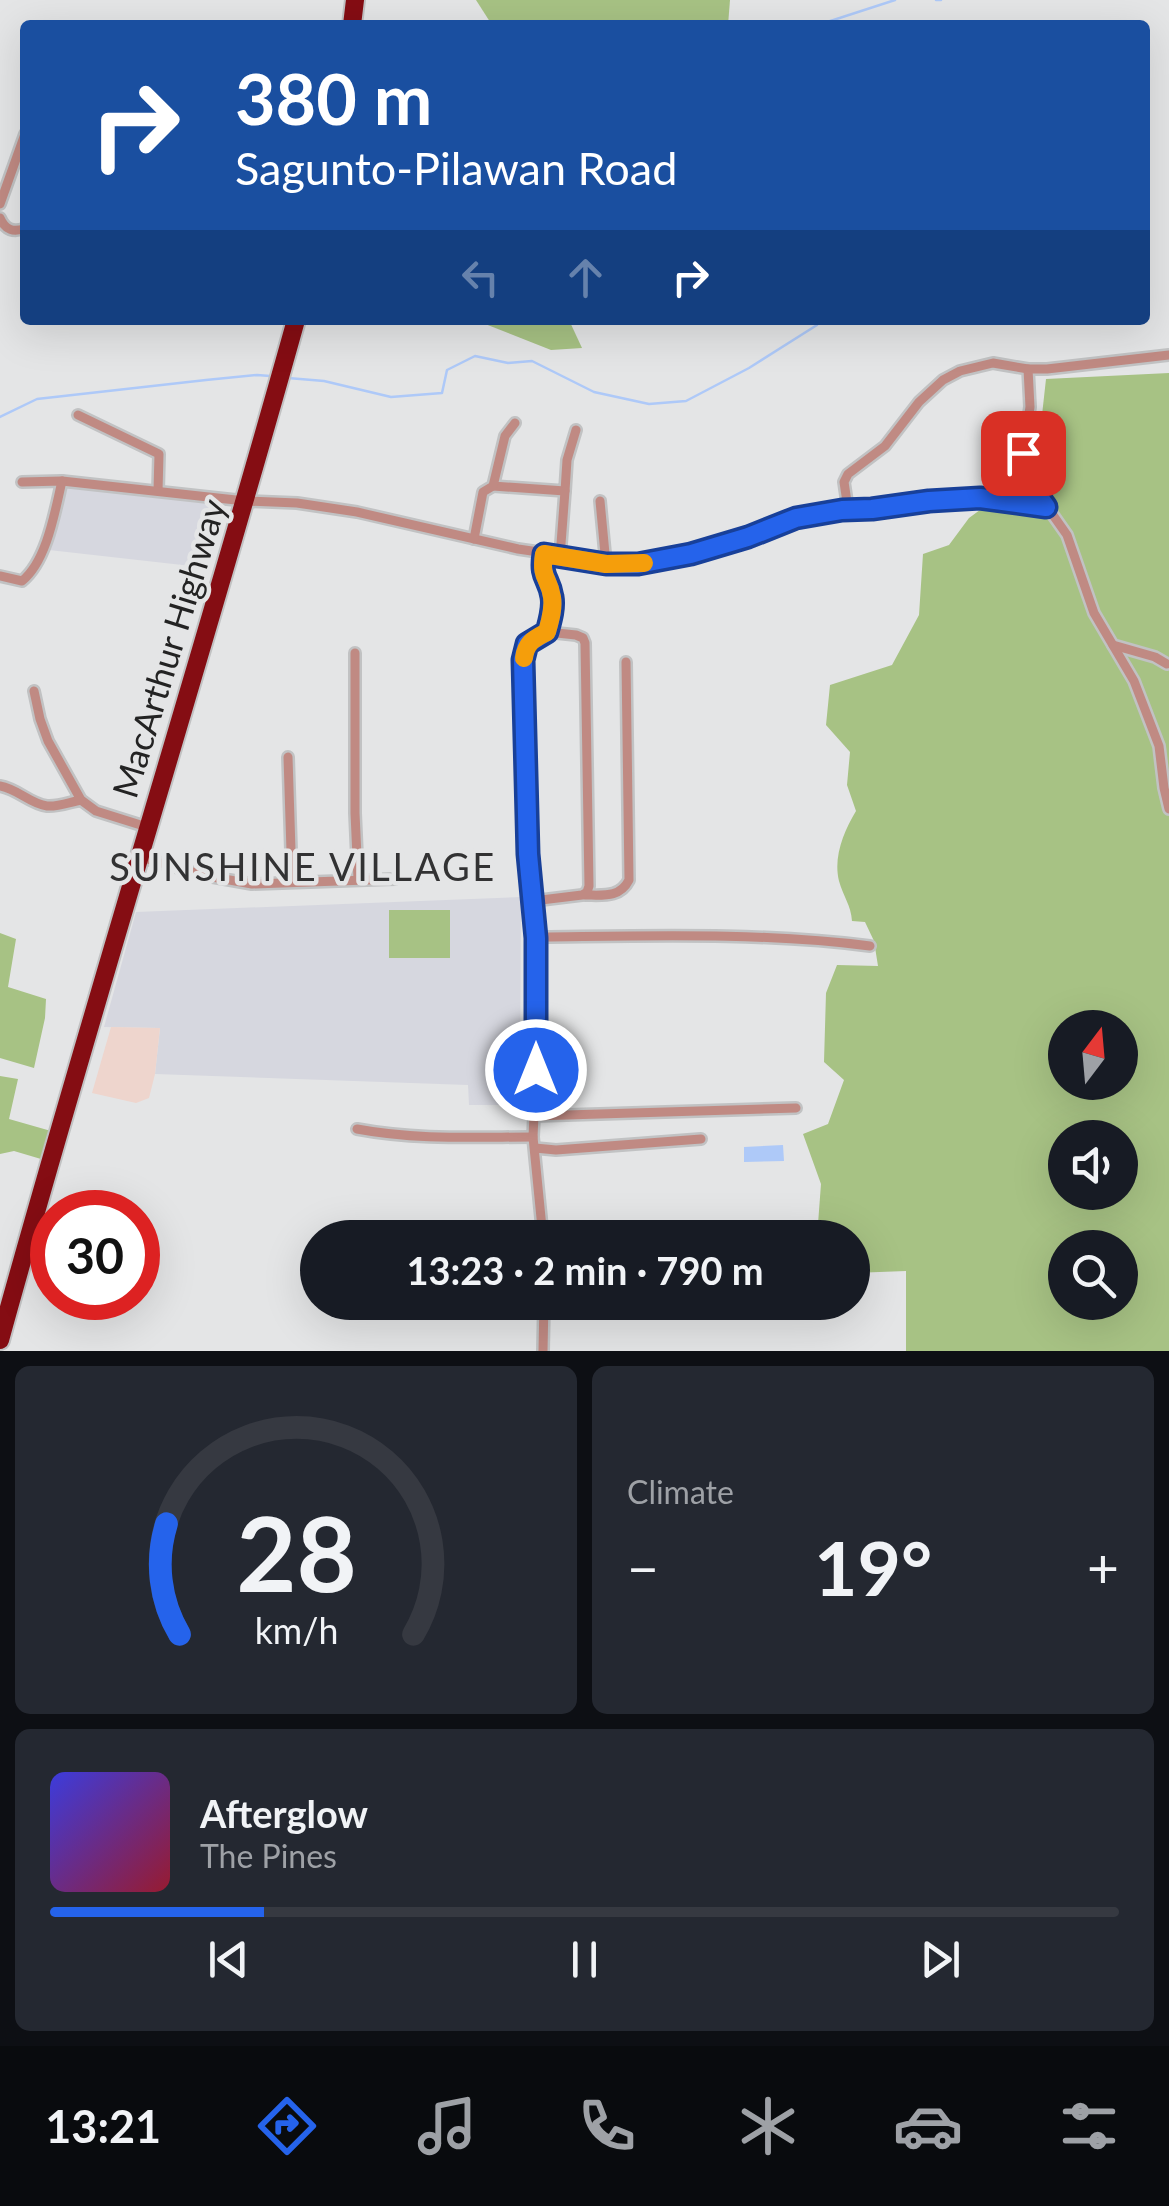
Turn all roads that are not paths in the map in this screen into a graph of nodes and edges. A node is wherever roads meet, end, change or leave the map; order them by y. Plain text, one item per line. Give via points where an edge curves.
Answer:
1 (20, 148) edge
2 (0, 204) edge
3 (0, 218) edge
4 (20, 230) edge
5 (295, 325) edge
6 (1169, 355) edge
7 (1028, 369) junction
8 (78, 415) dead end
9 (515, 423) dead end
10 (576, 430) dead end
11 (62, 481) junction
12 (22, 482) dead end
13 (493, 486) junction
14 (158, 491) junction
15 (565, 491) junction
16 (245, 501) junction
17 (600, 502) dead end
18 (1046, 507) junction
19 (842, 510) junction
20 (474, 539) junction
21 (544, 554) junction
22 (560, 557) junction
23 (606, 564) junction
24 (0, 576) edge
25 (547, 632) junction
26 (1114, 645) junction
27 (355, 654) dead end
28 (626, 662) dead end
29 (1167, 664) edge
30 (34, 691) dead end
31 (288, 757) dead end
32 (0, 786) edge
33 (81, 800) junction
34 (1169, 808) edge
35 (148, 828) junction
36 (140, 856) junction
37 (395, 879) dead end
38 (358, 880) junction
39 (292, 882) junction
40 (582, 894) junction
41 (533, 900) junction
42 (536, 938) junction
43 (870, 946) dead end
44 (796, 1108) dead end
45 (534, 1116) junction
46 (357, 1129) dead end
47 (701, 1139) dead end
48 (534, 1142) junction
49 (541, 1220) edge
50 (544, 1320) edge
51 (0, 1340) edge
52 (543, 1351) edge

1 - 2 street
3 - 4 street
5 - 16 highway, MacArthur Highway
6 - 7 street
7 - 18 street via 1024,458 1031,486
7 - 19 street via 993,363 943,380 885,446 848,474
8 - 14 street via 159,454
9 - 13 street
10 - 15 street
11 - 12 street
11 - 14 street
11 - 24 street via 32,572 22,581
13 - 15 street
13 - 20 street via 483,492
14 - 16 street
15 - 22 street
16 - 20 street via 357,512
16 - 35 highway, MacArthur Highway
17 - 23 street
18 - 19 street via 980,498
18 - 26 street via 1068,535 1086,594
19 - 23 street via 668,559
20 - 21 street
21 - 22 street
21 - 25 street via 552,597
22 - 23 street
25 - 40 street via 585,642 589,886
25 - 41 street via 527,644 523,660
26 - 29 street
26 - 34 street via 1159,746
27 - 38 street
28 - 40 street via 629,880 614,894
30 - 33 street via 48,741
31 - 39 street
32 - 33 street via 42,806
33 - 35 street
35 - 36 highway, MacArthur Highway
36 - 39 street via 244,884
36 - 51 highway, MacArthur Highway
37 - 38 street
38 - 39 street
40 - 41 street
41 - 42 street
42 - 43 street via 766,938
42 - 45 street
44 - 45 street
45 - 48 street
46 - 48 street
47 - 48 street via 556,1150
48 - 49 street
50 - 52 street

